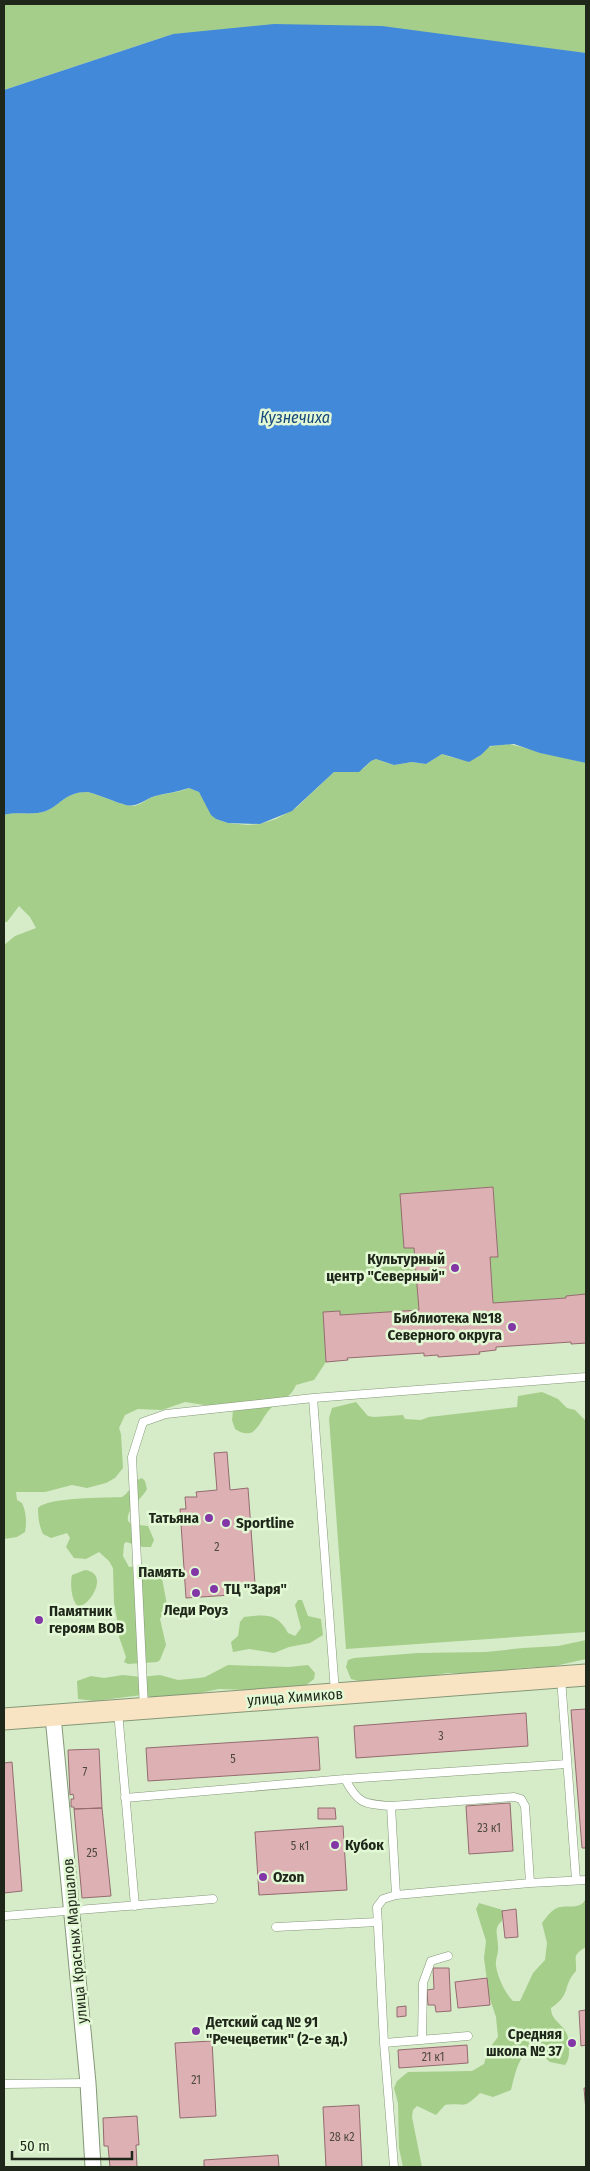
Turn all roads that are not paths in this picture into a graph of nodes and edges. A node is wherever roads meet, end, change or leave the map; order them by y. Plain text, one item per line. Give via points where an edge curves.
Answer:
1 (586, 1378) edge
2 (313, 1398) junction
3 (586, 1675) edge
4 (561, 1677) junction
5 (336, 1694) junction
6 (144, 1708) junction
7 (118, 1710) junction
8 (53, 1716) junction
9 (4, 1718) edge
10 (567, 1764) junction
11 (344, 1780) junction
12 (125, 1798) junction
13 (390, 1806) junction
14 (576, 1880) junction
15 (586, 1880) edge
16 (530, 1883) junction
17 (396, 1895) junction
18 (213, 1899) dead end
19 (135, 1906) junction
20 (72, 1910) junction
21 (4, 1916) edge
22 (378, 1922) junction
23 (276, 1927) dead end
24 (448, 1956) dead end
25 (468, 2036) dead end
26 (422, 2040) junction
27 (384, 2043) junction
28 (88, 2083) junction
29 (4, 2084) edge
30 (93, 2167) edge
31 (394, 2167) edge

1 - 2 lane
2 - 5 lane
2 - 6 lane via 166,1414 143,1422 132,1457
3 - 4 street, улица Химиков
4 - 5 street, улица Химиков
4 - 10 lane
5 - 6 street, улица Химиков
6 - 7 street, улица Химиков
7 - 8 street, улица Химиков
7 - 12 lane
8 - 9 street, улица Химиков
8 - 20 street, улица Красных Маршалов
10 - 11 lane
10 - 14 lane
11 - 12 lane
11 - 13 lane via 351,1792 365,1804
12 - 19 lane
13 - 16 lane via 521,1799 526,1806
13 - 17 lane
14 - 15 lane
14 - 16 lane
16 - 17 lane
17 - 22 lane via 383,1899 377,1907
18 - 19 lane
19 - 20 lane
20 - 21 lane
20 - 28 street, улица Красных Маршалов
22 - 23 lane
22 - 27 lane
24 - 26 lane via 431,1961 423,1983
25 - 26 lane
26 - 27 lane
27 - 31 lane
28 - 29 lane
28 - 30 street, улица Красных Маршалов

